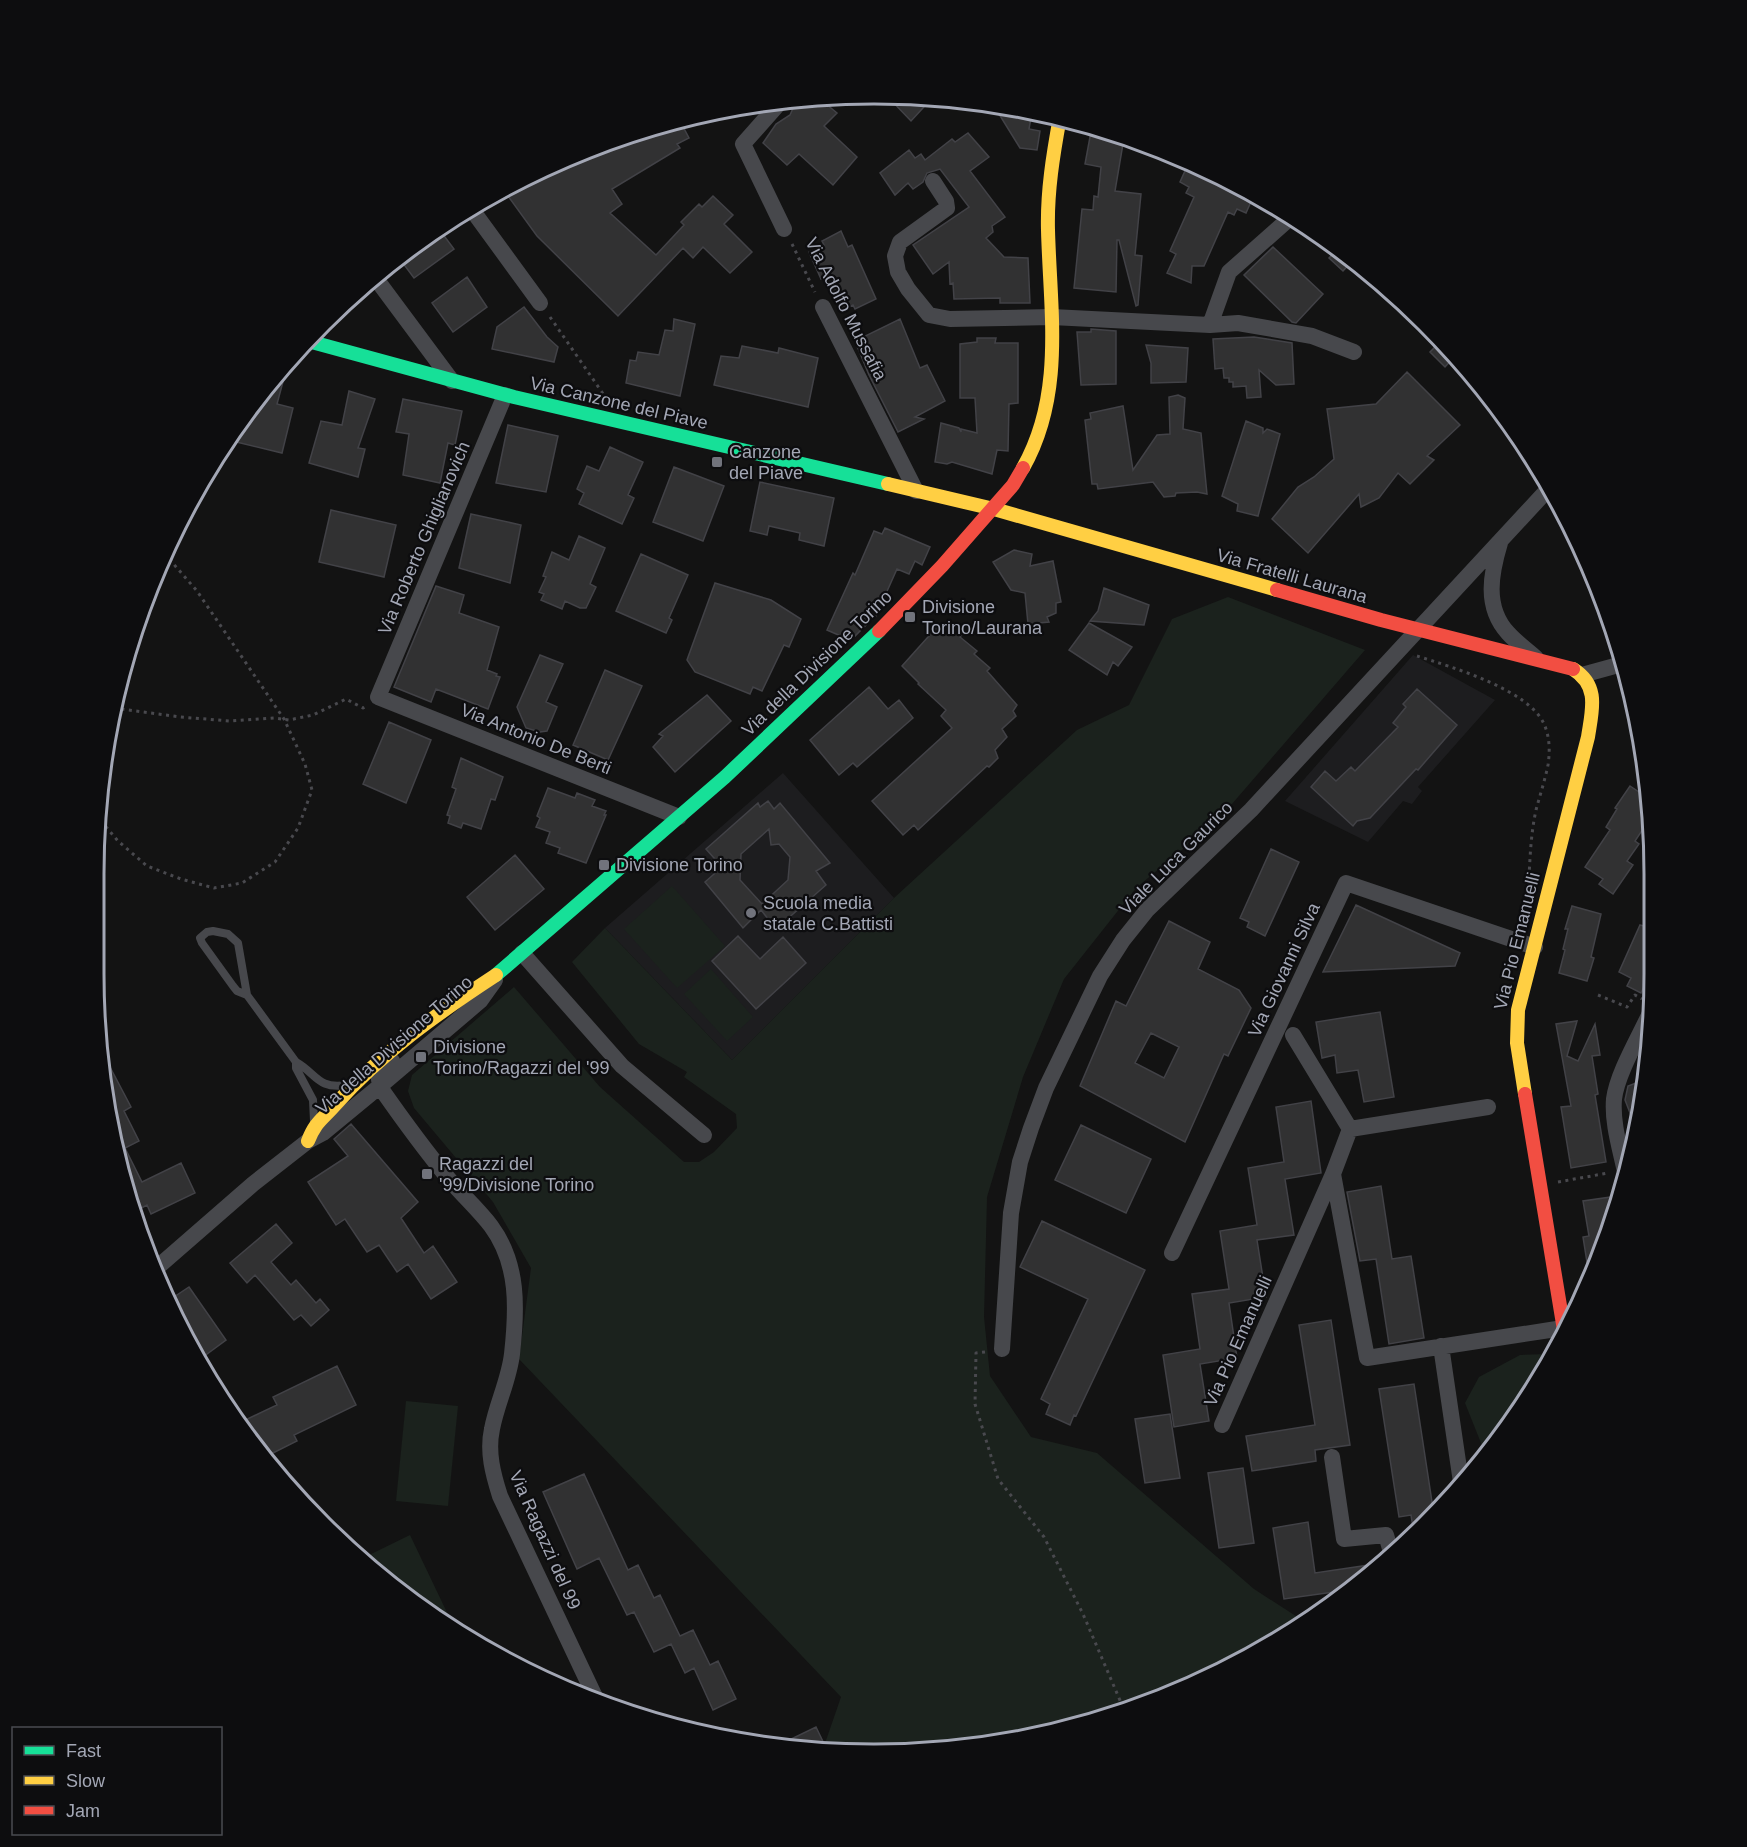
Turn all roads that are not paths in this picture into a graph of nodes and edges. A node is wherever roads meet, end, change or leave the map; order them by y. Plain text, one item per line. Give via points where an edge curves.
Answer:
1 (773, 110) edge
2 (1058, 126) edge
3 (933, 181) dead end
4 (476, 215) edge
5 (1285, 223) edge
6 (784, 229) road end
7 (380, 284) edge
8 (823, 307) road end
9 (544, 309) road end
10 (1052, 317) junction
11 (1210, 325) junction
12 (316, 343) edge
13 (1354, 352) dead end
14 (452, 381) junction
15 (506, 395) junction
16 (916, 491) junction
17 (1543, 494) edge
18 (994, 509) junction
19 (1500, 540) junction
20 (1417, 630) junction
21 (1537, 659) junction
22 (1615, 666) edge
23 (1582, 675) junction
24 (378, 697) joint
25 (679, 817) junction
26 (1535, 947) junction
27 (522, 953) junction
28 (501, 972) junction
29 (247, 995) junction
30 (443, 1010) junction
31 (1641, 1032) edge
32 (1293, 1035) dead end
33 (296, 1062) junction
34 (357, 1080) junction
35 (380, 1086) junction
36 (1488, 1107) dead end
37 (314, 1125) junction
38 (1350, 1129) junction
39 (704, 1135) dead end
40 (308, 1141) junction
41 (1619, 1164) edge
42 (1333, 1174) junction
43 (1172, 1253) dead end
44 (161, 1264) edge
45 (1561, 1319) edge
46 (1555, 1330) edge
47 (1441, 1346) junction
48 (1002, 1349) road end
49 (1222, 1425) dead end
50 (1332, 1457) dead end
51 (1460, 1472) edge
52 (1389, 1545) edge
53 (592, 1690) edge

1 - 6 street, Via Adolfo Mussafia via 743,144
2 - 10 street, Via della Divisione Torino via 1049,188
3 - 10 street via 947,208 900,242 895,256 898,272 929,315 950,320
4 - 9 street
5 - 11 street via 1229,272
7 - 14 street
8 - 16 street, Via Adolfo Mussafia
10 - 11 street
10 - 18 street, Via della Divisione Torino via 1053,373 1041,428 1022,471
11 - 13 street via 1268,327 1312,336
12 - 14 street, Via Canzone del Piave
14 - 15 street, Via Canzone del Piave
15 - 16 street, Via Canzone del Piave
15 - 24 street, Via Roberto Ghiglianovich
16 - 18 street, Via Canzone del Piave
17 - 19 street, Viale Luca Gaurico
18 - 20 street, Via Fratelli Laurana
18 - 25 street, Via della Divisione Torino via 893,618
19 - 20 street, Viale Luca Gaurico
19 - 21 street via 1493,568 1492,604 1508,634
20 - 21 street, Via Fratelli Laurana
20 - 48 street, Viale Luca Gaurico via 1251,810 1147,909 1100,976 1046,1088 1020,1162 1011,1214
21 - 23 street, Via Fratelli Laurana
22 - 23 street
23 - 26 street, Via Pio Emanuelli via 1593,697 1590,726
24 - 25 street, Via Antonio De Berti
25 - 27 street, Via della Divisione Torino
26 - 43 street, Via Giovanni Silva via 1346,883
26 - 45 street, Via Pio Emanuelli via 1518,1010 1516,1036
27 - 28 street, Via della Divisione Torino
27 - 39 street via 622,1066
28 - 30 street, Via della Divisione Torino
28 - 35 street, Via della Divisione Torino via 480,1001
29 - 29 lane via 238,943 228,934 207,932 200,938 202,943 237,991
29 - 33 lane
30 - 34 street, Via della Divisione Torino
30 - 35 street via 378,1075
31 - 41 street via 1614,1098
32 - 38 street
33 - 34 lane via 324,1084 344,1086
33 - 37 lane via 313,1100
34 - 37 street, Via della Divisione Torino
35 - 40 street, Via della Divisione Torino
35 - 53 street, Via Ragazzi del 99 via 448,1178 491,1227 510,1266 515,1288 515,1326 506,1383 491,1430 492,1470 500,1496
36 - 38 street
37 - 40 street, Via della Divisione Torino
38 - 42 street, Via Pio Emanuelli
40 - 44 street, Via della Divisione Torino
42 - 47 street, Via Pio Emanuelli via 1367,1358
42 - 49 street, Via Pio Emanuelli
46 - 47 street, Via Pio Emanuelli
47 - 51 street
50 - 52 street via 1344,1539 1386,1534

